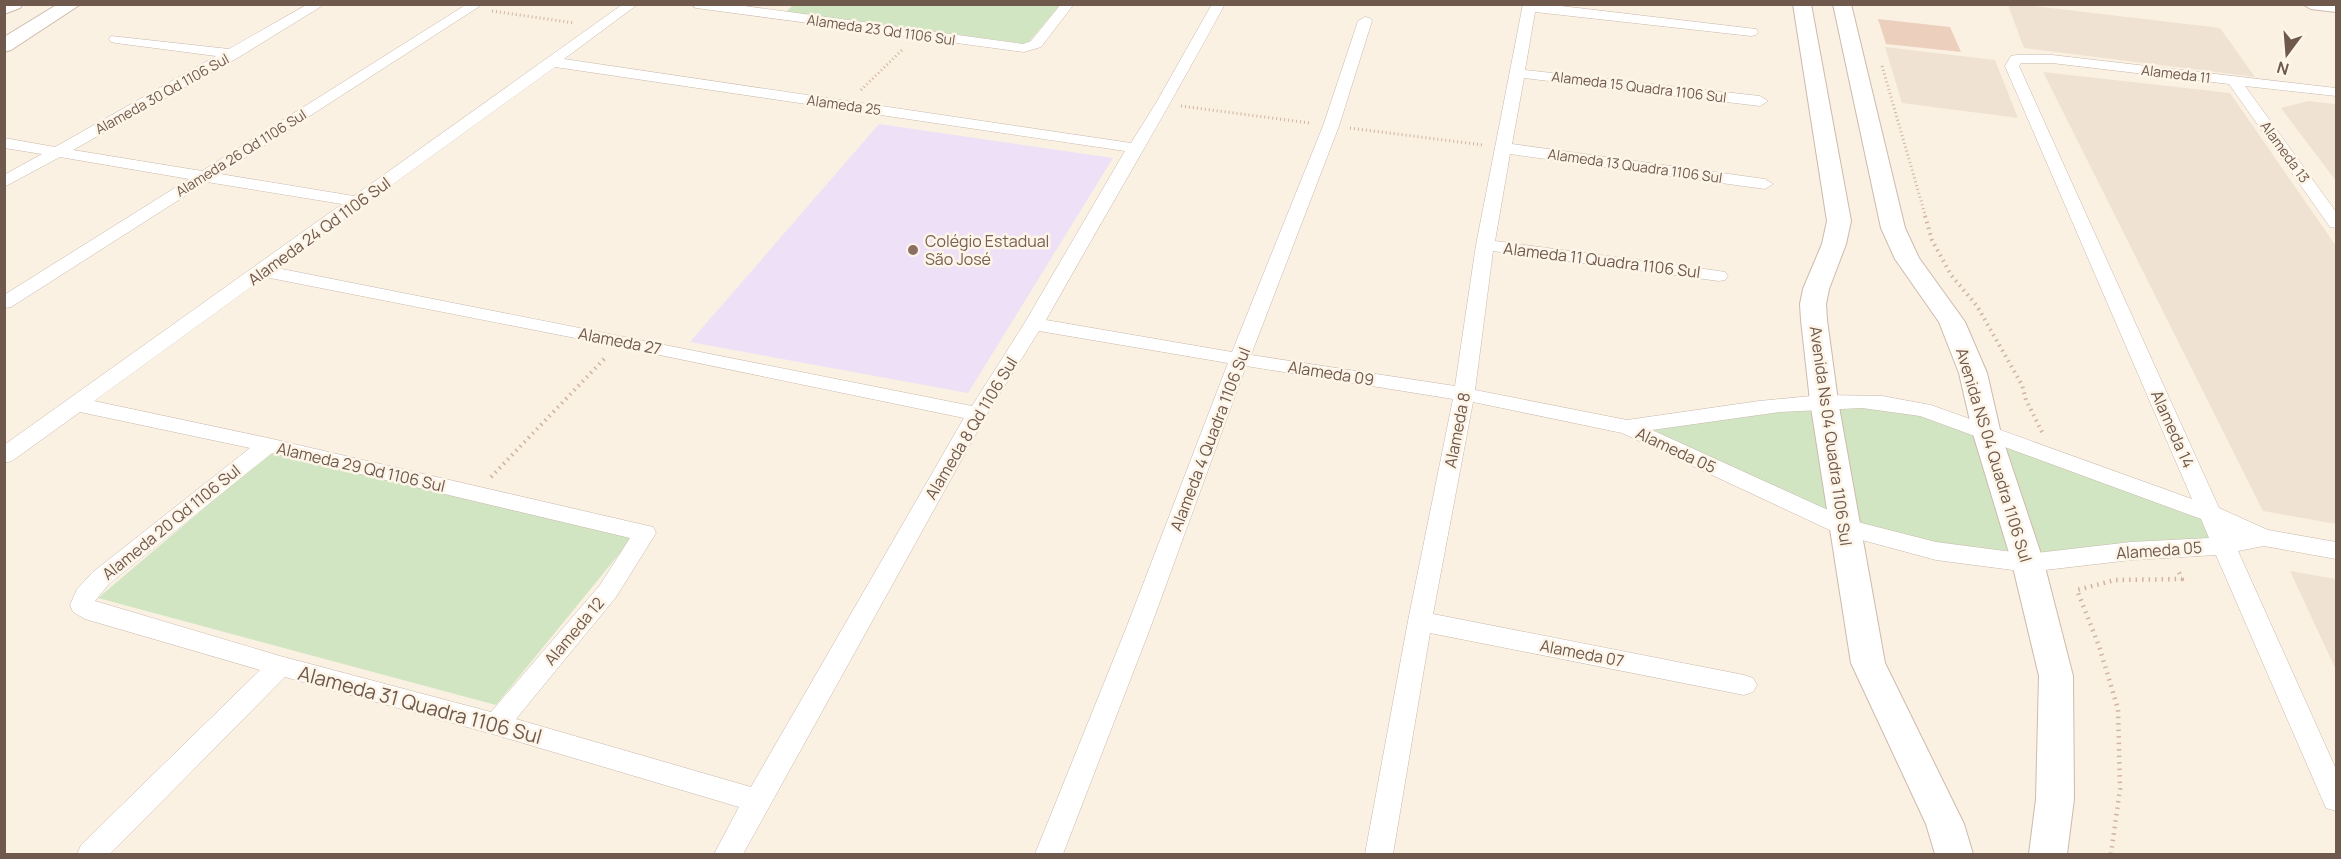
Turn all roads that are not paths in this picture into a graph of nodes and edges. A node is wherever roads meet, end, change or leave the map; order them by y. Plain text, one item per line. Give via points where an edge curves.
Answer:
1 (14, 4) edge
2 (72, 4) edge
3 (319, 4) edge
4 (632, 4) edge
5 (696, 4) edge
6 (782, 4) edge
7 (1068, 4) edge
8 (1219, 4) edge
9 (1802, 4) edge
10 (1842, 4) edge
11 (2311, 4) edge
12 (474, 6) edge
13 (1530, 6) edge
14 (2337, 7) edge
15 (4, 9) edge
16 (770, 15) junction
17 (1365, 21) dead end
18 (1751, 32) dead end
19 (116, 39) dead end
20 (4, 46) edge
21 (234, 54) junction
22 (2016, 59) joint
23 (553, 62) junction
24 (1517, 73) junction
25 (2235, 81) junction
26 (2337, 92) edge
27 (1760, 101) dead end
28 (4, 142) edge
29 (1135, 148) junction
30 (1504, 148) junction
31 (61, 151) junction
32 (205, 176) junction
33 (4, 182) edge
34 (1765, 184) dead end
35 (359, 202) junction
36 (2337, 224) edge
37 (1485, 245) junction
38 (262, 271) junction
39 (1719, 276) dead end
40 (4, 303) edge
41 (1034, 324) junction
42 (1239, 359) junction
43 (1464, 393) junction
44 (1824, 401) junction
45 (75, 404) junction
46 (977, 414) junction
47 (1627, 427) junction
48 (1987, 434) junction
49 (268, 445) junction
50 (4, 456) edge
51 (2211, 514) junction
52 (1844, 527) junction
53 (645, 533) joint
54 (2264, 538) junction
55 (2223, 546) junction
56 (2337, 550) edge
57 (2028, 563) junction
58 (82, 605) joint
59 (1420, 621) junction
60 (280, 666) junction
61 (1744, 685) dead end
62 (496, 724) junction
63 (2337, 799) edge
64 (759, 801) junction
65 (1384, 854) edge
66 (91, 855) edge
67 (728, 855) edge
68 (1049, 855) edge
69 (1954, 855) edge
70 (2048, 855) edge

1 - 15 street
2 - 20 street
3 - 21 street, Alameda 30 Qd 1106 Sul
4 - 23 street, Alameda 24 Qd 1106 Sul
5 - 16 street, Alameda 23 Qd 1106 Sul
6 - 16 street
7 - 16 street, Alameda 23 Qd 1106 Sul via 1031,47
8 - 29 street, Alameda 8 Qd 1106 Sul
9 - 44 street, Avenida Ns 04 Quadra 1106 Sul via 1839,220 1813,304
10 - 48 street, Avenida NS 04 Quadra 1106 Sul via 1893,228 1907,259 1952,322 1973,373
11 - 14 street
12 - 32 street, Alameda 26 Qd 1106 Sul
13 - 18 street
13 - 24 street, Alameda 8
17 - 42 street, Alameda 4 Quadra 1106 Sul via 1331,126
19 - 21 street
21 - 31 street, Alameda 30 Qd 1106 Sul
22 - 25 street, Alameda 11 via 2052,59
22 - 51 street, Alameda 14 via 2012,66
23 - 29 street, Alameda 25
23 - 35 street, Alameda 24 Qd 1106 Sul
24 - 27 street, Alameda 15 Quadra 1106 Sul
24 - 30 street, Alameda 8
25 - 26 street, Alameda 11
25 - 36 street, Alameda 13
28 - 31 street
29 - 41 street, Alameda 8 Qd 1106 Sul
30 - 34 street, Alameda 13 Quadra 1106 Sul
30 - 37 street, Alameda 8
31 - 32 street
31 - 33 street, Alameda 30 Qd 1106 Sul
32 - 35 street
32 - 40 street, Alameda 26 Qd 1106 Sul
35 - 38 street, Alameda 24 Qd 1106 Sul
37 - 39 street, Alameda 11 Quadra 1106 Sul
37 - 43 street, Alameda 8
38 - 45 street, Alameda 24 Qd 1106 Sul
38 - 46 street, Alameda 27
41 - 42 street, Alameda 09
41 - 46 street, Alameda 8 Qd 1106 Sul
42 - 43 street, Alameda 09
42 - 68 street, Alameda 4 Quadra 1106 Sul via 1140,626
43 - 47 street, Alameda 09
43 - 59 street, Alameda 8
44 - 47 street, Alameda 05
44 - 48 street, Alameda 05 via 1893,402
44 - 52 street, Avenida Ns 04 Quadra 1106 Sul
45 - 49 street, Alameda 29 Qd 1106 Sul
45 - 50 street, Alameda 24 Qd 1106 Sul
46 - 64 street, Alameda 8 Qd 1106 Sul
47 - 52 street, Alameda 05
48 - 51 street, Alameda 05
48 - 57 street, Avenida NS 04 Quadra 1106 Sul
49 - 53 street, Alameda 29 Qd 1106 Sul
49 - 58 street, Alameda 20 Qd 1106 Sul via 101,578 85,595
51 - 54 street, Alameda 05
51 - 55 street, Alameda 14
52 - 57 street, Alameda 05 via 1936,551
52 - 69 street, Avenida Ns 04 Quadra 1106 Sul via 1868,663 1945,824
53 - 62 street, Alameda 12 via 608,591
54 - 55 street, Alameda 05
54 - 56 street, Alameda 05
55 - 57 street, Alameda 05 via 2131,551
55 - 63 street, Alameda 14
57 - 70 street, Avenida NS 04 Quadra 1106 Sul via 2056,676 2055,799
58 - 60 street, Alameda 31 Quadra 1106 Sul via 94,612
59 - 61 street, Alameda 07
59 - 65 street, Alameda 8
60 - 62 street, Alameda 31 Quadra 1106 Sul
60 - 66 street
62 - 64 street, Alameda 31 Quadra 1106 Sul
64 - 67 street, Alameda 8 Qd 1106 Sul

